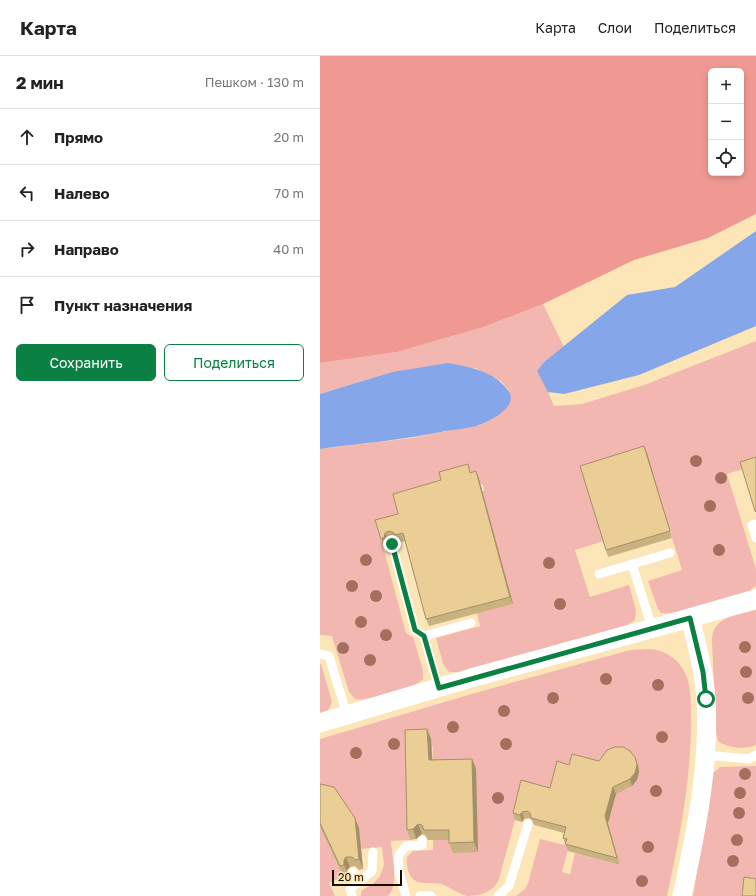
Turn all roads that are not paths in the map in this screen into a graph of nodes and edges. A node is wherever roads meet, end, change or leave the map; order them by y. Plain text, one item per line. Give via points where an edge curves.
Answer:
1 (756, 524) edge
2 (756, 538) edge
3 (392, 544) edge
4 (670, 553) dead end
5 (632, 564) junction
6 (599, 574) dead end
7 (756, 599) edge
8 (690, 618) junction
9 (471, 623) dead end
10 (652, 628) junction
11 (424, 636) junction
12 (320, 654) edge
13 (439, 688) junction
14 (347, 715) junction
15 (320, 723) edge
16 (705, 755) junction
17 (756, 755) edge
18 (528, 824) edge
19 (422, 840) edge
20 (373, 852) dead end
21 (353, 872) edge
22 (360, 882) junction
23 (352, 896) edge
24 (406, 896) edge
25 (420, 896) edge
26 (431, 896) edge
27 (498, 896) edge
28 (682, 896) edge

1 - 2 lane via 752,525
3 - 11 lane via 415,630
4 - 5 lane
5 - 6 lane
5 - 10 lane
7 - 8 street
8 - 10 street
8 - 16 street via 703,672 706,699
9 - 11 lane
10 - 13 street
11 - 13 lane
12 - 14 lane via 329,656
13 - 14 street
14 - 15 street
16 - 17 lane via 749,759
16 - 28 street via 696,824
18 - 27 lane via 510,886
19 - 24 lane via 422,845 406,846 398,856 399,872
20 - 22 lane via 372,871
21 - 22 lane
22 - 23 lane via 350,890
25 - 26 lane

